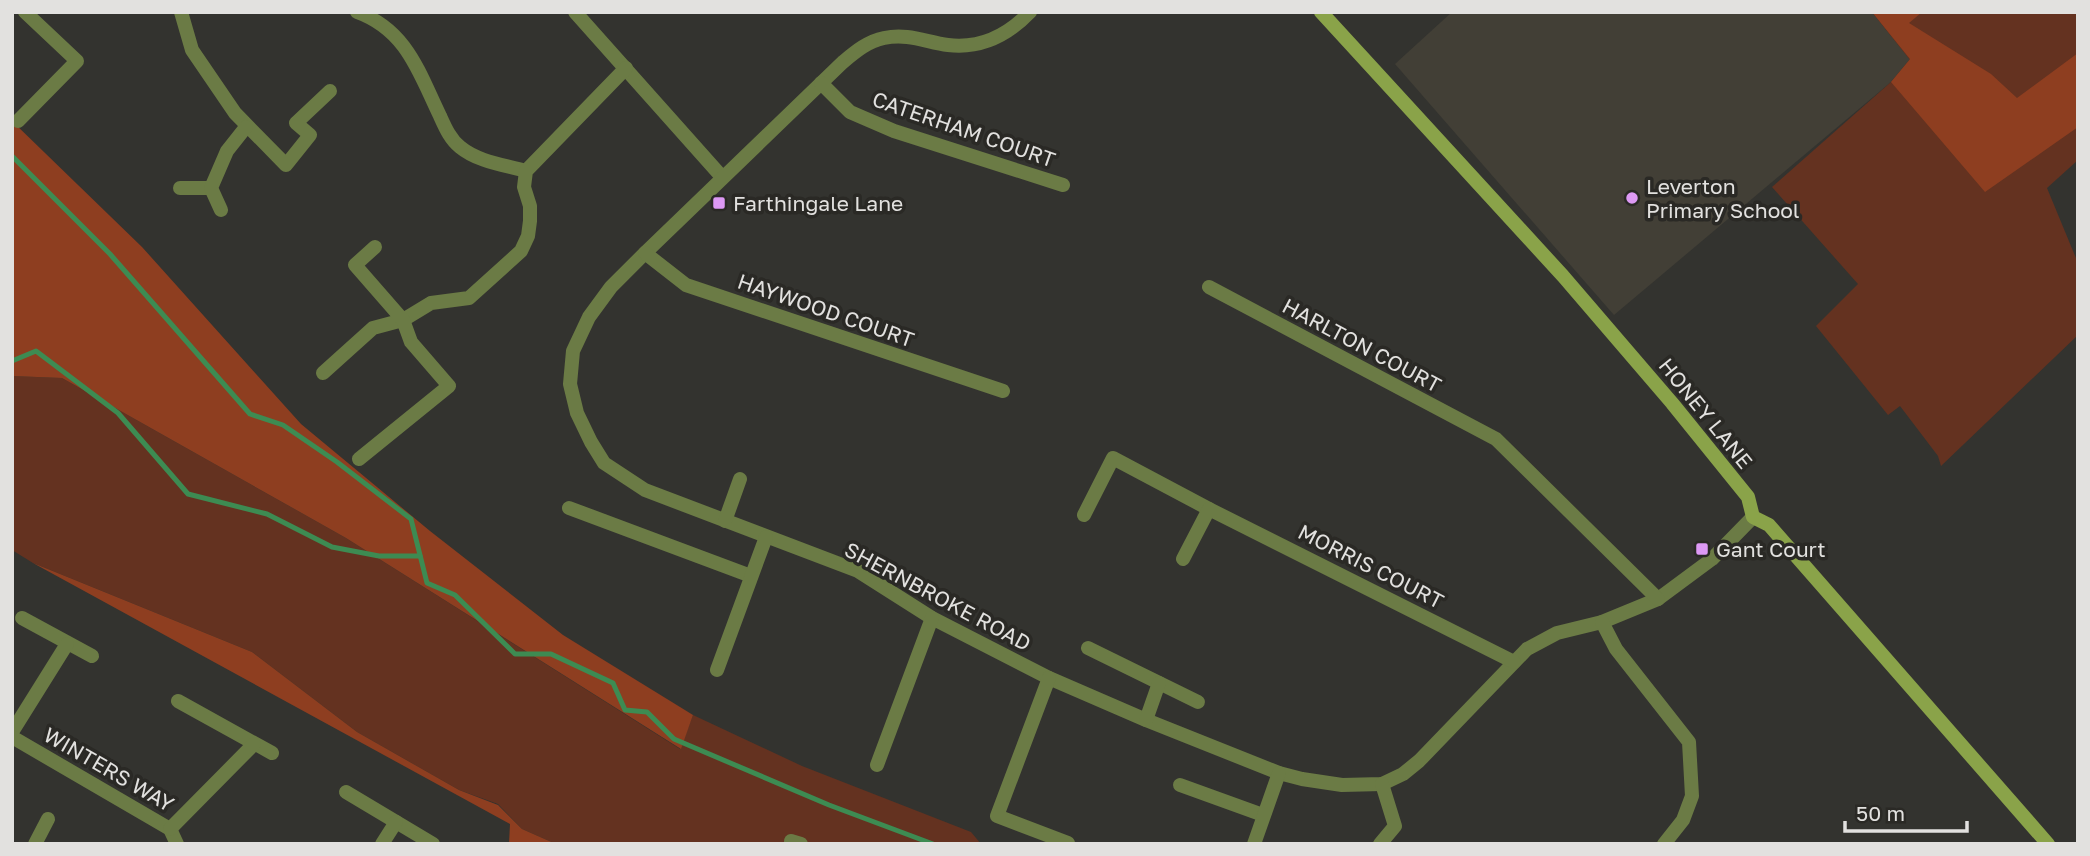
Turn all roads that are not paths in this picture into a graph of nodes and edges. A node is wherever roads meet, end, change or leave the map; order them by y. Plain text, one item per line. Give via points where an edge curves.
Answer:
1 (181, 12) edge
2 (575, 12) edge
3 (1030, 12) edge
4 (1321, 12) edge
5 (359, 13) edge
6 (34, 15) edge
7 (626, 68) junction
8 (821, 83) junction
9 (330, 91) dead end
10 (18, 121) dead end
11 (246, 127) junction
12 (526, 172) junction
13 (722, 177) junction
14 (1063, 185) dead end
15 (180, 188) dead end
16 (211, 188) junction
17 (221, 210) dead end
18 (375, 247) dead end
19 (645, 253) junction
20 (1209, 287) dead end
21 (403, 320) junction
22 (323, 373) dead end
23 (1003, 391) dead end
24 (359, 459) dead end
25 (740, 479) dead end
26 (569, 508) dead end
27 (1209, 509) junction
28 (1084, 515) dead end
29 (1753, 517) junction
30 (725, 521) junction
31 (766, 537) junction
32 (1183, 559) dead end
33 (751, 576) junction
34 (1658, 599) junction
35 (22, 618) dead end
36 (932, 618) junction
37 (1602, 622) junction
38 (67, 644) junction
39 (1088, 648) dead end
40 (92, 656) dead end
41 (1514, 662) junction
42 (718, 670) dead end
43 (1049, 678) junction
44 (1159, 683) junction
45 (178, 701) dead end
46 (1198, 702) dead end
47 (1146, 720) junction
48 (12, 734) edge
49 (254, 744) junction
50 (272, 753) dead end
51 (877, 765) dead end
52 (1279, 773) junction
53 (1382, 784) junction
54 (1180, 785) dead end
55 (346, 792) dead end
56 (1263, 815) junction
57 (48, 819) dead end
58 (396, 822) junction
59 (170, 830) junction
60 (1068, 843) edge
61 (35, 844) edge
62 (177, 844) edge
63 (382, 844) edge
64 (433, 844) edge
65 (1254, 844) edge
66 (1380, 844) edge
67 (1664, 844) edge
68 (2048, 844) edge

1 - 11 street via 192,50
2 - 7 street
3 - 8 street, SHERNBROKE ROAD via 1001,37 975,45 948,45 910,36 883,38 861,47
4 - 29 street, HONEY LANE via 1556,268 1672,403 1748,497
5 - 12 street via 406,49 447,131 461,148
6 - 10 street via 77,61
7 - 12 street
7 - 13 street
8 - 13 street, SHERNBROKE ROAD
8 - 14 street, CATERHAM COURT via 850,112 894,131
9 - 11 street via 296,123 310,135 286,165
11 - 16 street via 228,151
12 - 21 street via 530,221 521,251 469,298 431,303
13 - 19 street, SHERNBROKE ROAD
15 - 16 street
16 - 17 street
18 - 21 street via 355,265
19 - 23 street, HAYWOOD COURT via 686,285
19 - 30 street, SHERNBROKE ROAD via 611,287 589,317 573,351 570,384 577,413 604,463 645,490
20 - 34 street, HARLTON COURT via 1496,439
21 - 22 street via 373,328
21 - 24 street via 411,342 449,386
25 - 30 street
26 - 33 street
27 - 28 street, MORRIS COURT via 1113,458
27 - 32 street
27 - 41 street, MORRIS COURT
29 - 34 street, SHERNBROKE ROAD via 1712,559
29 - 68 street, HONEY LANE via 1769,525
30 - 31 street, SHERNBROKE ROAD
31 - 33 street
31 - 36 street, SHERNBROKE ROAD via 858,571
33 - 42 street
34 - 37 street, SHERNBROKE ROAD
35 - 38 street
36 - 43 street, SHERNBROKE ROAD
36 - 51 street
37 - 41 street, SHERNBROKE ROAD via 1557,633 1527,649
37 - 67 street via 1616,649 1689,741 1692,796 1683,820
38 - 40 street
38 - 48 street
39 - 44 street
41 - 53 street, SHERNBROKE ROAD via 1419,761
43 - 47 street, SHERNBROKE ROAD
43 - 60 street via 997,817
44 - 46 street
44 - 47 street
45 - 49 street
47 - 52 street, SHERNBROKE ROAD
48 - 59 street, WINTERS WAY
49 - 50 street
49 - 59 street
52 - 53 street, SHERNBROKE ROAD via 1342,785
52 - 56 street
53 - 66 street via 1395,826
54 - 56 street
55 - 58 street
56 - 65 street
57 - 61 street
58 - 63 street
58 - 64 street
59 - 62 street, WINTERS WAY

